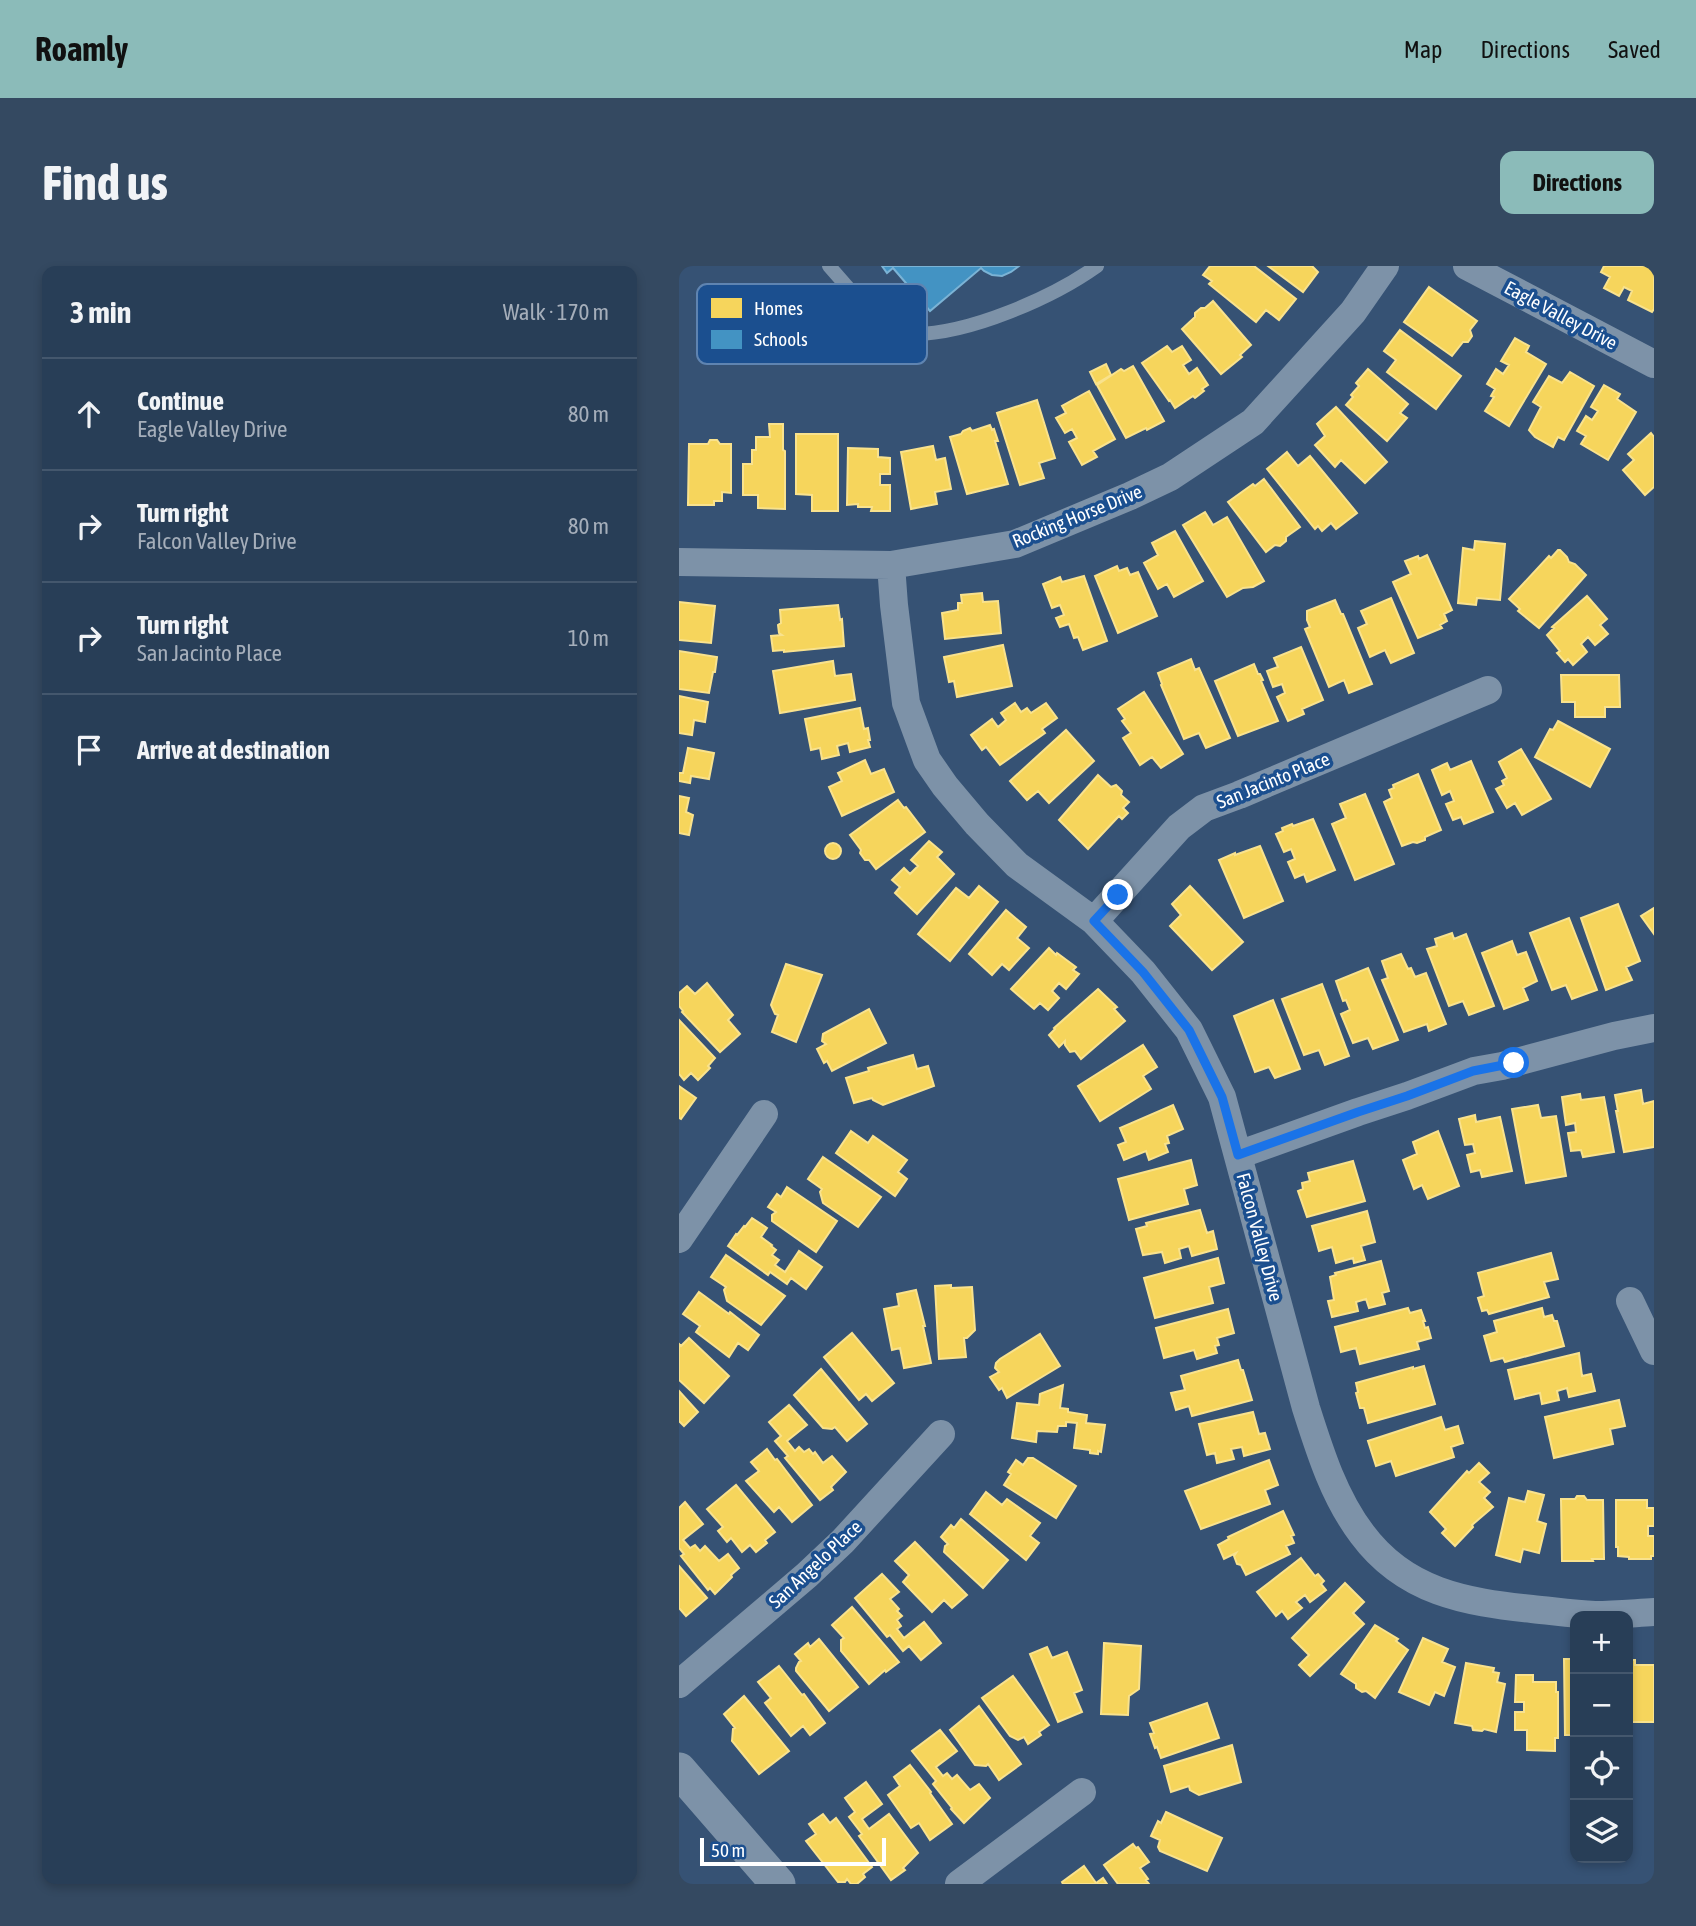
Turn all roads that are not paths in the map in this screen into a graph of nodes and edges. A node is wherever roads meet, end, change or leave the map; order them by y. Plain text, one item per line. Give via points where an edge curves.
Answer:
1 (829, 266) edge
2 (1097, 266) edge
3 (1385, 266) edge
4 (1467, 266) edge
5 (844, 284) edge
6 (927, 332) edge
7 (1654, 364) edge
8 (679, 562) edge
9 (891, 565) junction
10 (1488, 690) dead end
11 (1094, 921) junction
12 (1654, 1028) edge
13 (764, 1114) dead end
14 (1238, 1155) junction
15 (679, 1238) edge
16 (1630, 1301) dead end
17 (1654, 1351) edge
18 (941, 1434) dead end
19 (1654, 1612) edge
20 (679, 1684) edge
21 (679, 1770) edge
22 (1081, 1792) dead end
23 (778, 1884) edge
24 (959, 1884) edge

1 - 5 lane
2 - 6 lane via 1021,308 964,327
3 - 9 street, Rocking Horse Drive via 1353,312 1253,422 1170,477 1015,544
4 - 7 street, Eagle Valley Drive
8 - 9 street, Rocking Horse Drive
9 - 11 street, Falcon Valley Drive via 906,703 927,760 977,824 1017,864
10 - 11 street, San Jacinto Place via 1204,807 1179,827
11 - 14 street, Falcon Valley Drive via 1189,1030 1222,1097
12 - 14 street via 1473,1071
13 - 15 street
14 - 19 street, Falcon Valley Drive via 1320,1454 1363,1536 1420,1583 1467,1600 1594,1615
16 - 17 street
18 - 20 street, San Angelo Place via 843,1541
21 - 23 street
22 - 24 street

